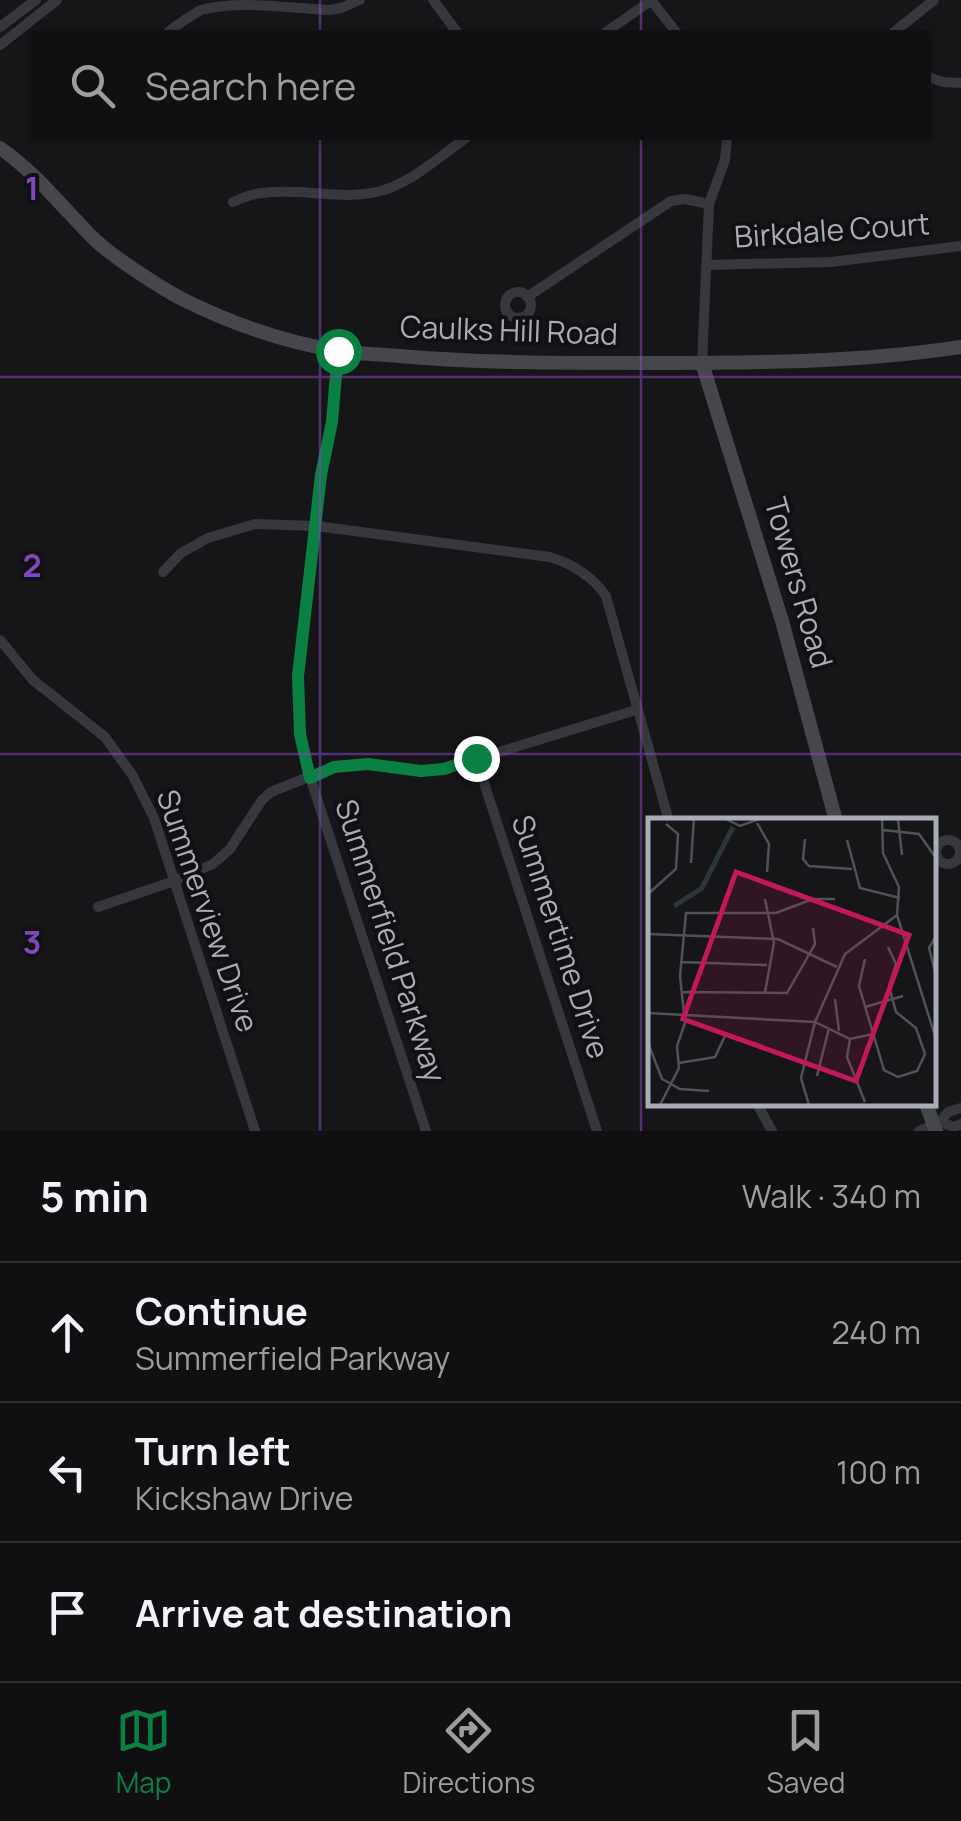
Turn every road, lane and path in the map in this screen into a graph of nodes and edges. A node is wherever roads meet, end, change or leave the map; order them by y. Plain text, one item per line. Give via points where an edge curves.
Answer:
1 (36, 0) edge
2 (58, 0) edge
3 (360, 0) edge
4 (433, 0) edge
5 (652, 0) edge
6 (934, 0) edge
7 (0, 27) edge
8 (171, 30) edge
9 (456, 30) edge
10 (609, 30) edge
11 (674, 30) edge
12 (896, 30) edge
13 (0, 45) edge
14 (931, 78) edge
15 (961, 83) edge
16 (463, 140) edge
17 (727, 140) edge
18 (0, 148) edge
19 (232, 202) dead end
20 (709, 204) junction
21 (961, 246) edge
22 (707, 265) junction
23 (527, 296) dead end
24 (961, 346) edge
25 (338, 351) junction
26 (702, 363) junction
27 (316, 526) junction
28 (163, 572) dead end
29 (0, 640) edge
30 (12, 654) junction
31 (0, 664) edge
32 (636, 710) junction
33 (476, 758) junction
34 (310, 778) junction
35 (668, 818) edge
36 (835, 818) edge
37 (174, 881) junction
38 (98, 906) dead end
39 (758, 1106) edge
40 (961, 1108) edge
41 (961, 1124) edge
42 (937, 1126) edge
43 (255, 1131) edge
44 (426, 1131) edge
45 (596, 1131) edge
46 (772, 1131) edge
47 (919, 1131) edge

1 - 7 street
2 - 13 street
3 - 8 street via 328,10 216,5
4 - 9 street
5 - 10 street
5 - 11 street
6 - 12 street
14 - 15 street
16 - 19 street via 388,189 262,193
17 - 20 street
18 - 25 main road, Caulks Hill Road via 95,240 176,296 230,322
20 - 22 street
20 - 23 street via 670,202
21 - 22 street, Birkdale Court via 832,262
22 - 26 street
24 - 26 main road, Caulks Hill Road via 858,360
25 - 26 main road, Caulks Hill Road
25 - 27 street, Summerfield Parkway
26 - 36 main road, Towers Road
27 - 28 street via 255,524 208,538
27 - 32 street via 572,565 606,596
27 - 34 street, Summerfield Parkway via 297,698
29 - 30 street, Summerview Drive
30 - 31 street
30 - 37 street, Summerview Drive via 33,680 105,737 133,776
32 - 33 street
32 - 35 street
33 - 34 street via 421,771 334,767
33 - 45 street, Summertime Drive
34 - 37 street via 262,800 230,849
34 - 44 street, Summerfield Parkway
37 - 38 street
37 - 43 street, Summerview Drive
39 - 46 street
40 - 42 street
41 - 42 street
42 - 47 street

